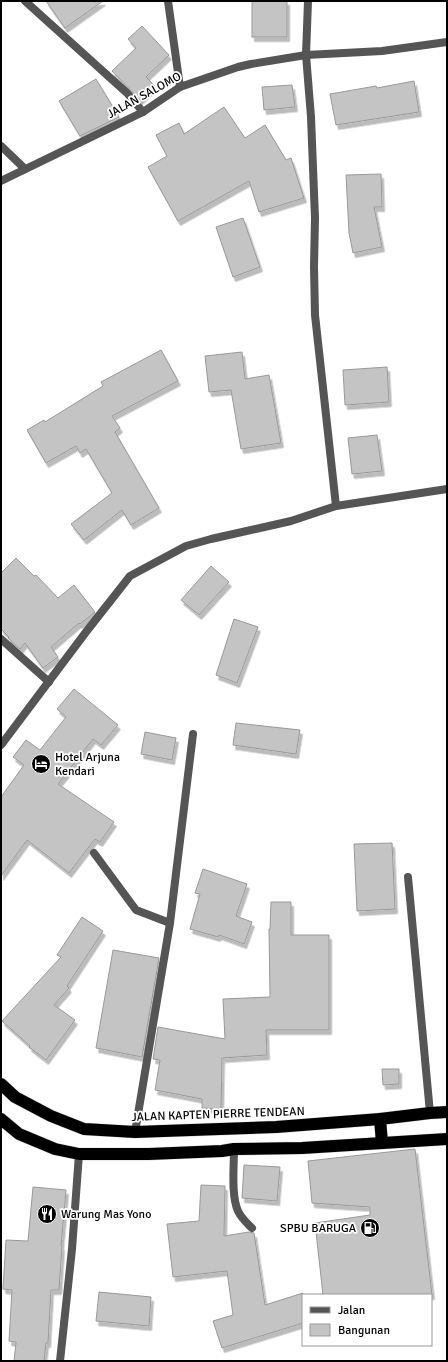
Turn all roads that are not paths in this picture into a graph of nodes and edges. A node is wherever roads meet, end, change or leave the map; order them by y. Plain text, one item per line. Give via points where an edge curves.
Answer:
1 (25, 1) edge
2 (168, 1) edge
3 (308, 1) edge
4 (447, 42) edge
5 (306, 55) junction
6 (180, 87) junction
7 (143, 112) junction
8 (1, 146) edge
9 (25, 169) junction
10 (1, 181) edge
11 (447, 489) edge
12 (336, 506) junction
13 (1, 639) edge
14 (49, 682) junction
15 (193, 734) dead end
16 (1, 745) edge
17 (94, 853) dead end
18 (408, 877) dead end
19 (170, 923) junction
20 (1, 1084) edge
21 (447, 1112) edge
22 (430, 1113) junction
23 (1, 1119) edge
24 (380, 1119) junction
25 (135, 1132) junction
26 (447, 1139) edge
27 (382, 1143) junction
28 (234, 1150) junction
29 (78, 1154) junction
30 (252, 1228) dead end
31 (60, 1361) edge

1 - 7 street via 127,93
2 - 6 street
3 - 5 street
4 - 5 street, JALAN SALOMO via 382,51
5 - 6 street, JALAN SALOMO via 251,64
5 - 12 street via 314,202 315,315
6 - 7 street, JALAN SALOMO
7 - 9 street, JALAN SALOMO
8 - 9 street
9 - 10 street, JALAN SALOMO
11 - 12 street
12 - 14 street via 291,521 186,546 130,576
13 - 14 street
14 - 16 street
15 - 19 street
17 - 19 street via 136,910
18 - 22 street
19 - 25 street
20 - 25 highway, JALAN KAPTEN PIERRE TENDEAN via 15,1097 51,1116 84,1129
21 - 22 highway, JALAN KAPTEN PIERRE TENDEAN
22 - 24 highway, JALAN KAPTEN PIERRE TENDEAN
23 - 29 highway via 19,1134
24 - 25 highway, JALAN KAPTEN PIERRE TENDEAN via 276,1127
24 - 27 highway
26 - 27 highway
27 - 28 highway
28 - 29 highway
28 - 30 street via 234,1182 238,1211
29 - 31 street via 72,1249

